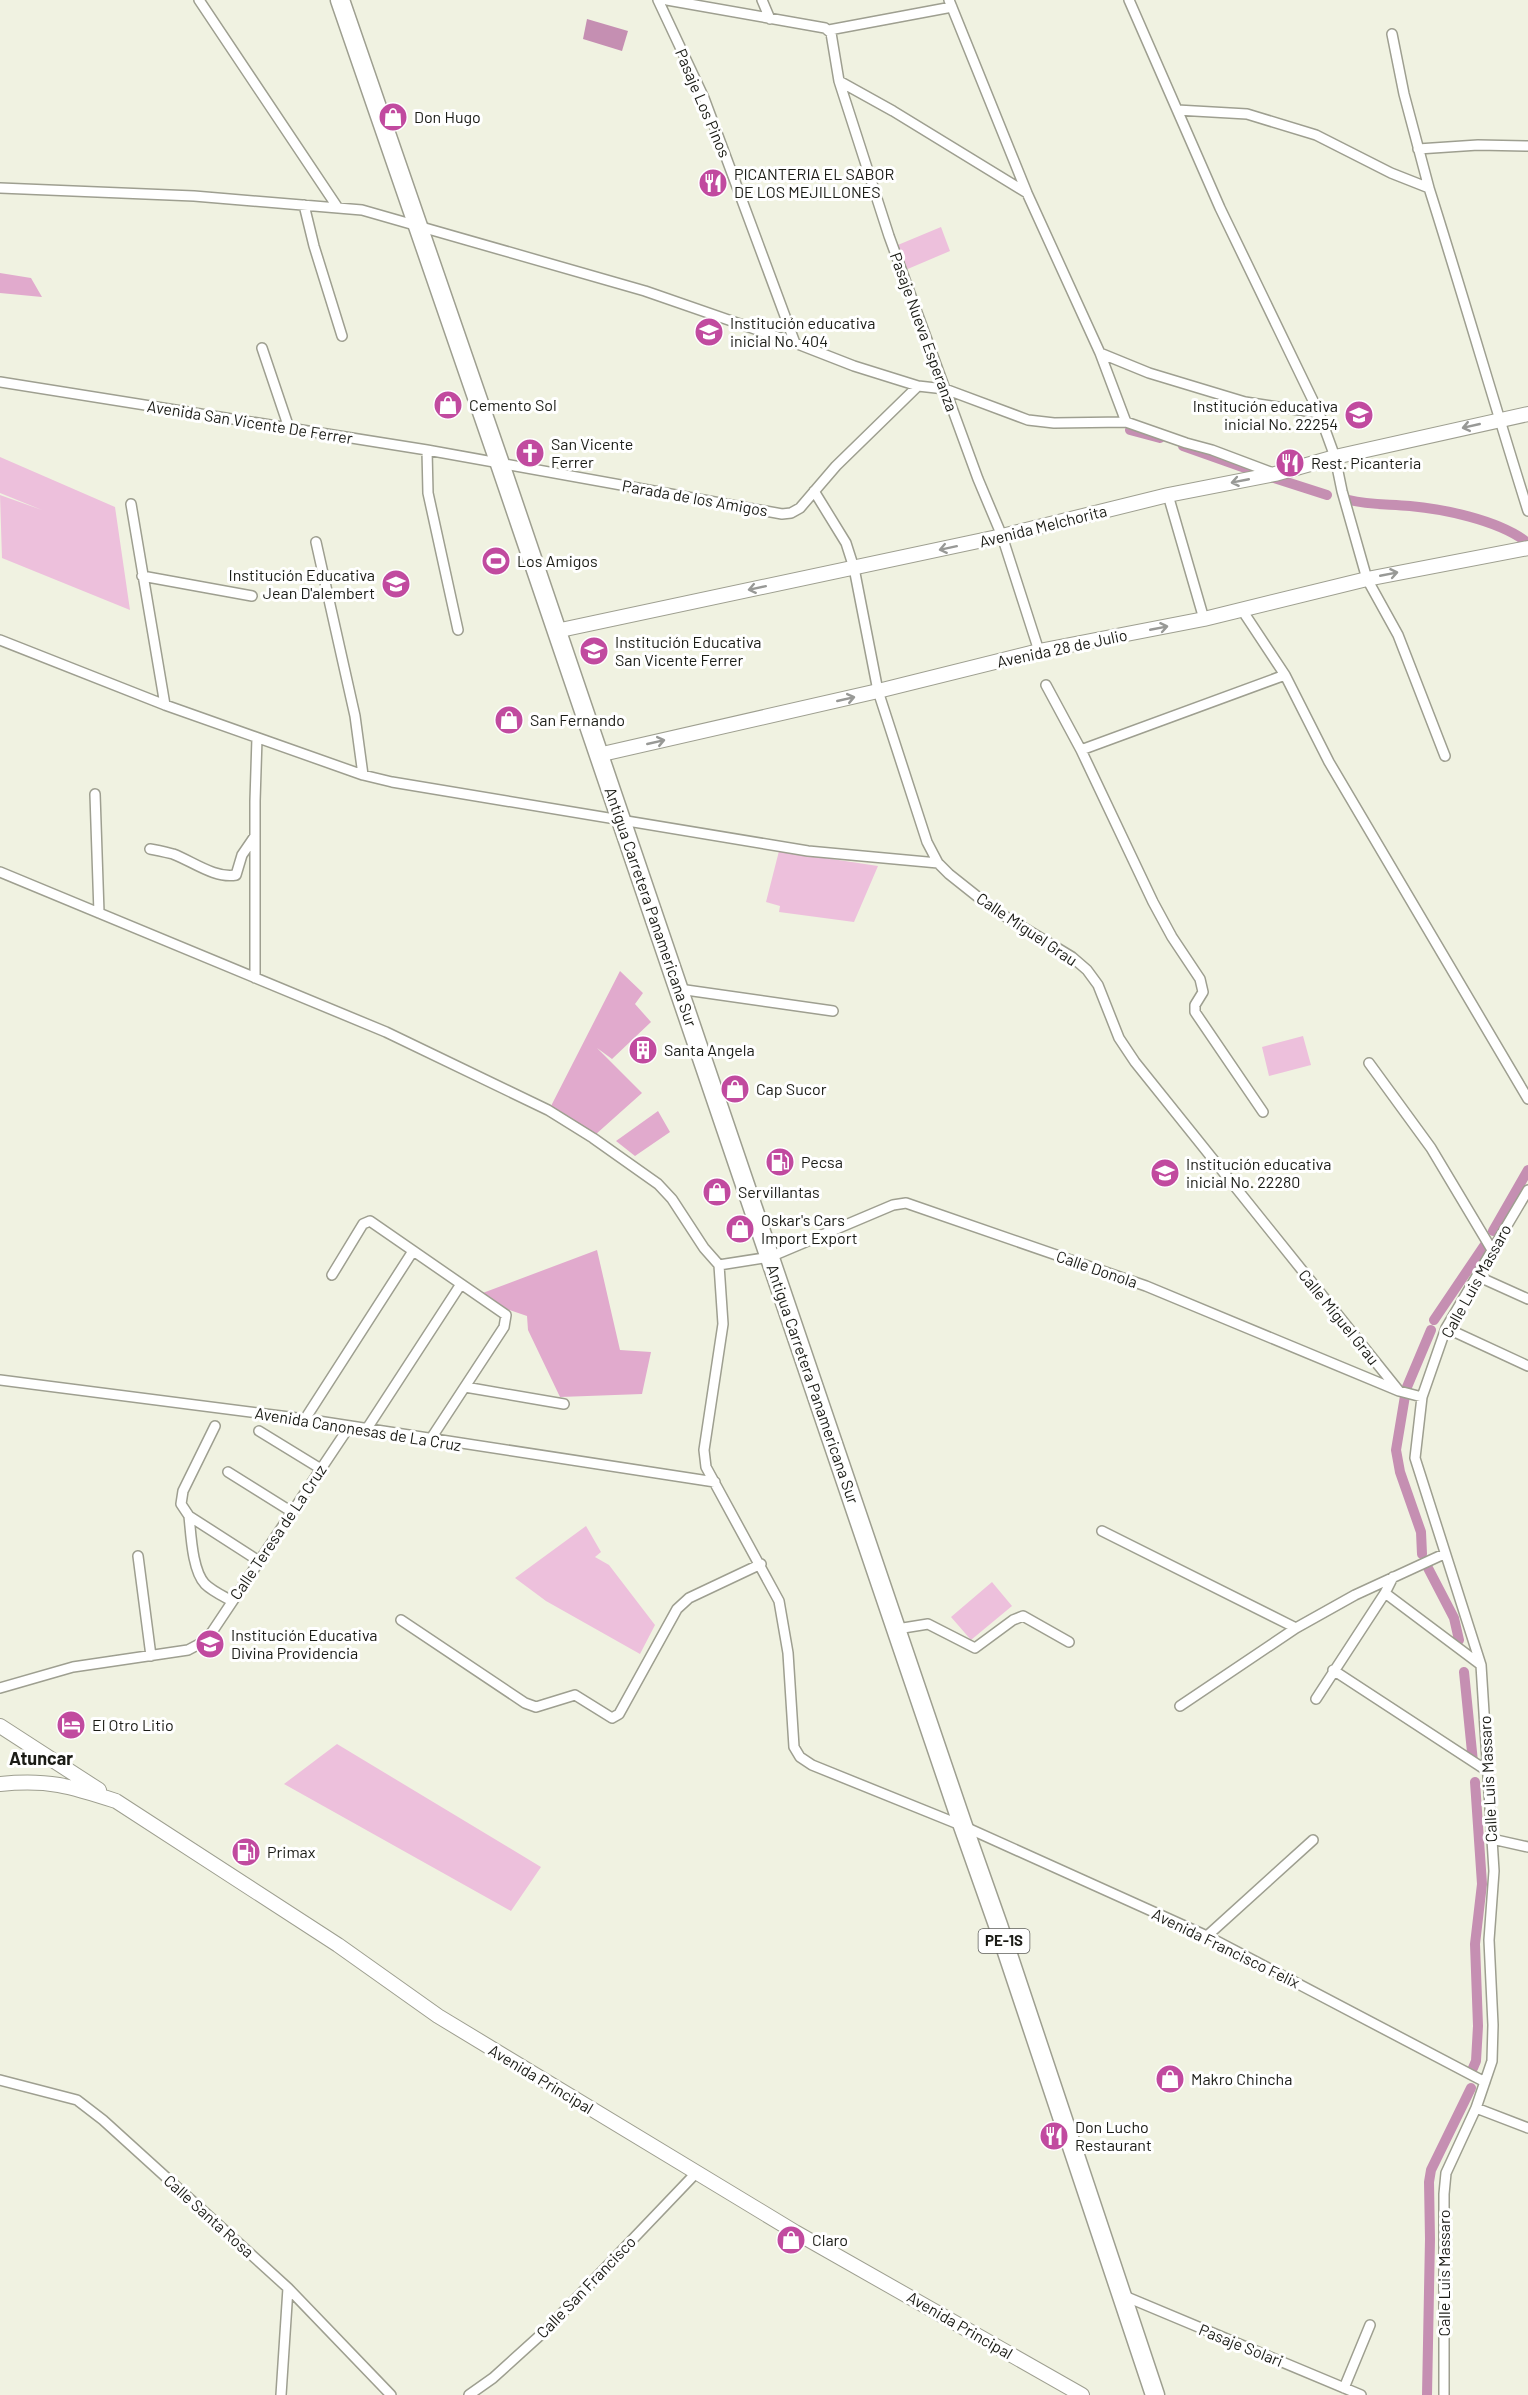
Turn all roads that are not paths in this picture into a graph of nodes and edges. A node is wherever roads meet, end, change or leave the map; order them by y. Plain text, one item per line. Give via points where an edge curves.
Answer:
1 (199, 0) edge
2 (340, 0) edge
3 (658, 0) edge
4 (667, 0) edge
5 (762, 0) edge
6 (1129, 0) edge
7 (950, 3) edge
8 (770, 19) junction
9 (829, 30) junction
10 (1392, 34) dead end
11 (839, 81) junction
12 (1177, 111) junction
13 (1528, 146) edge
14 (1419, 149) junction
15 (0, 188) edge
16 (1429, 188) junction
17 (1027, 193) junction
18 (304, 205) junction
19 (338, 208) junction
20 (419, 227) junction
21 (342, 336) dead end
22 (795, 343) junction
23 (262, 348) dead end
24 (1100, 353) junction
25 (0, 382) edge
26 (918, 386) junction
27 (945, 390) junction
28 (1319, 412) junction
29 (1528, 414) edge
30 (1499, 420) junction
31 (1126, 422) junction
32 (290, 428) junction
33 (427, 450) junction
34 (1335, 457) junction
35 (500, 464) junction
36 (1275, 474) junction
37 (814, 491) junction
38 (1168, 495) junction
39 (131, 504) dead end
40 (1528, 511) edge
41 (1002, 536) junction
42 (316, 542) dead end
43 (1528, 548) edge
44 (854, 568) junction
45 (142, 576) junction
46 (1367, 579) junction
47 (252, 596) dead end
48 (1242, 610) junction
49 (1204, 619) junction
50 (458, 630) dead end
51 (556, 631) junction
52 (0, 640) edge
53 (1039, 651) junction
54 (1285, 675) junction
55 (1046, 685) dead end
56 (878, 691) junction
57 (165, 705) junction
58 (258, 738) junction
59 (1081, 750) junction
60 (598, 755) junction
61 (1445, 756) dead end
62 (363, 775) junction
63 (96, 794) dead end
64 (621, 819) junction
65 (255, 836) junction
66 (150, 849) dead end
67 (939, 863) junction
68 (0, 872) edge
69 (99, 913) junction
70 (255, 978) junction
71 (679, 989) junction
72 (832, 1011) dead end
73 (1369, 1063) dead end
74 (1528, 1099) edge
75 (1263, 1112) dead end
76 (1528, 1190) edge
77 (1492, 1250) junction
78 (413, 1251) junction
79 (770, 1257) junction
80 (718, 1264) junction
81 (332, 1275) dead end
82 (1477, 1276) junction
83 (461, 1284) junction
84 (1528, 1299) edge
85 (1446, 1328) junction
86 (1528, 1366) edge
87 (0, 1380) edge
88 (465, 1387) junction
89 (1399, 1391) junction
90 (1422, 1397) junction
91 (564, 1404) dead end
92 (305, 1419) junction
93 (216, 1426) dead end
94 (349, 1426) junction
95 (366, 1430) junction
96 (259, 1431) dead end
97 (430, 1440) junction
98 (321, 1469) junction
99 (228, 1472) dead end
100 (715, 1482) junction
101 (292, 1512) junction
102 (189, 1516) junction
103 (1102, 1532) dead end
104 (1444, 1554) junction
105 (138, 1556) dead end
106 (259, 1561) junction
107 (761, 1564) junction
108 (1393, 1577) junction
109 (1385, 1593) junction
110 (232, 1601) junction
111 (401, 1620) dead end
112 (1296, 1628) junction
113 (897, 1629) junction
114 (1069, 1642) dead end
115 (151, 1656) junction
116 (1481, 1665) junction
117 (1333, 1670) junction
118 (0, 1688) edge
119 (1316, 1699) dead end
120 (1180, 1706) dead end
121 (0, 1726) edge
122 (41, 1753) junction
123 (1489, 1772) junction
124 (31, 1781) junction
125 (0, 1784) edge
126 (116, 1801) junction
127 (963, 1826) junction
128 (1492, 1839) junction
129 (1312, 1840) dead end
130 (1528, 1847) edge
131 (1207, 1936) junction
132 (0, 2080) edge
133 (1485, 2082) junction
134 (1476, 2108) junction
135 (1528, 2128) edge
136 (696, 2173) junction
137 (288, 2288) junction
138 (1121, 2295) junction
139 (1370, 2325) dead end
140 (1344, 2388) junction
141 (281, 2395) edge
142 (391, 2395) edge
143 (469, 2395) edge
144 (1082, 2395) edge
145 (1155, 2395) edge
146 (1361, 2395) edge
147 (1444, 2395) edge

1 - 19 street
2 - 20 highway, Antigua Carretera Panamericana Sur / PE-1S
3 - 22 street, Pasaje Los Pinos via 704,98
4 - 8 street
5 - 8 street
6 - 12 street
7 - 9 street
7 - 17 street
8 - 9 street
9 - 11 street, Pasaje Nueva Esperanza
10 - 14 street
11 - 17 street
11 - 27 street, Pasaje Nueva Esperanza
12 - 16 street via 1247,114 1316,135
12 - 28 street
13 - 14 street
14 - 16 street
15 - 18 street
16 - 30 street
17 - 24 street
18 - 19 street
18 - 21 street
19 - 20 street via 362,210
20 - 22 street via 645,291
20 - 35 highway, Antigua Carretera Panamericana Sur / PE-1S
22 - 26 street
23 - 32 street
24 - 28 street via 1149,373 1245,402
24 - 31 street
25 - 32 street, Avenida San Vicente De Ferrer
26 - 27 street
26 - 37 street
27 - 31 street via 1028,420
27 - 41 street, Pasaje Nueva Esperanza
28 - 34 street
29 - 30 main road, Avenida Melchorita
30 -> 34 main road, Avenida Melchorita
30 - 40 street
31 - 36 street
32 - 33 street, Avenida San Vicente De Ferrer
33 - 35 street, Avenida San Vicente De Ferrer
33 - 50 street via 428,493
34 - 36 main road, Avenida Melchorita
34 - 46 street
35 - 37 street, Parada de los Amigos via 782,514 800,508
35 - 51 highway, Antigua Carretera Panamericana Sur / PE-1S
36 -> 38 main road, Avenida Melchorita
37 - 44 street, Calle Miguel Grau via 846,543
38 - 41 main road, Avenida Melchorita
38 - 49 street
39 - 45 street
41 -> 44 main road, Avenida Melchorita
41 - 53 street, Pasaje Nueva Esperanza
42 - 62 street via 355,716
46 -> 43 main road, Avenida 28 de Julio
44 -> 51 main road, Avenida Melchorita
44 - 56 street, Calle Miguel Grau
45 - 47 street
45 - 57 street
46 - 48 main road, Avenida 28 de Julio
46 - 61 street via 1398,635
48 - 49 main road, Avenida 28 de Julio
48 - 54 street
53 -> 49 main road, Avenida 28 de Julio
51 - 60 highway, Antigua Carretera Panamericana Sur / PE-1S
52 - 57 street
53 - 56 main road, Avenida 28 de Julio
54 - 59 street
54 - 74 street via 1329,762
55 - 59 street
60 -> 56 main road, Avenida 28 de Julio
56 - 67 street, Calle Miguel Grau via 927,842
57 - 58 street
58 - 62 street
58 - 65 street
59 - 75 street via 1153,902 1200,979 1203,992 1195,1012
60 - 64 highway, Antigua Carretera Panamericana Sur / PE-1S
62 - 64 street
63 - 69 street
64 - 67 street via 808,850
64 - 71 highway, Antigua Carretera Panamericana Sur / PE-1S
65 - 66 street via 242,855 238,872 229,876
65 - 70 street
67 - 89 street, Calle Miguel Grau via 993,909 1087,970 1098,985 1119,1038 1135,1062
68 - 69 street
69 - 70 street
70 - 80 street via 386,1032 548,1110 658,1184
71 - 72 street
71 - 79 highway, Antigua Carretera Panamericana Sur / PE-1S
73 - 77 street via 1431,1149
76 - 77 street, Calle Luis Massaro
77 - 82 street, Calle Luis Massaro
78 - 81 street via 367,1221
78 - 83 street
78 - 92 street
79 - 80 street, Calle Donola
79 - 89 street, Calle Donola via 906,1203 1146,1286
79 - 113 highway, Antigua Carretera Panamericana Sur / PE-1S
80 - 100 street via 723,1324 704,1450 706,1467
82 - 84 street
82 - 85 street, Calle Luis Massaro
83 - 88 street via 503,1312 507,1320
83 - 95 street
85 - 86 street
85 - 90 street, Calle Luis Massaro
87 - 92 street, Avenida Canonesas de La Cruz
88 - 91 street
88 - 97 street
89 - 90 street, Calle Donola
90 - 104 street, Calle Luis Massaro via 1415,1458
92 - 94 street, Avenida Canonesas de La Cruz
93 - 102 street via 181,1498
94 - 95 street, Avenida Canonesas de La Cruz
94 - 98 street, Calle Teresa de La Cruz
95 - 97 street, Avenida Canonesas de La Cruz
96 - 98 street
97 - 100 street, Avenida Canonesas de La Cruz
98 - 101 street, Calle Teresa de La Cruz
99 - 101 street
100 - 107 street
101 - 106 street, Calle Teresa de La Cruz
102 - 106 street
102 - 110 street via 201,1578 205,1585
103 - 112 street
104 - 108 street
104 - 116 street, Calle Luis Massaro
105 - 115 street
106 - 110 street, Calle Teresa de La Cruz
107 - 111 street via 689,1598 676,1609 618,1714 612,1718 575,1695 532,1706
107 - 127 street, Avenida Francisco Felix via 779,1601 788,1653 794,1747 800,1757
108 - 109 street
108 - 112 street
109 - 116 street
109 - 117 street
110 - 115 street, Calle Teresa de La Cruz via 206,1641 197,1647
112 - 120 street
113 - 114 street via 928,1624 975,1648 1023,1616
113 - 127 highway, Antigua Carretera Panamericana Sur / PE-1S
115 - 118 street, Calle Teresa de La Cruz via 73,1668
116 - 123 street, Calle Luis Massaro
117 - 119 street
117 - 123 street
121 - 122 main road
122 - 124 main road via 42,1765
122 - 126 main road
123 - 128 street, Calle Luis Massaro
124 - 125 main road, Avenida Principal
124 - 126 main road, Avenida Principal via 75,1787
126 - 136 main road, Avenida Principal via 338,1945 438,2016
127 - 131 street, Avenida Francisco Felix
127 - 138 highway, Antigua Carretera Panamericana Sur / PE-1S
128 - 130 street
128 - 133 street, Calle Luis Massaro via 1492,2061
129 - 131 street
131 - 133 street, Avenida Francisco Felix
132 - 137 street, Calle Santa Rosa via 77,2100
133 - 134 street, Calle Luis Massaro
134 - 135 street
134 - 147 street, Calle Luis Massaro via 1446,2173
136 - 143 street, Calle San Francisco via 546,2330
136 - 144 main road, Avenida Principal
137 - 141 street
137 - 142 street, Calle Santa Rosa
138 - 140 street, Pasaje Solari
138 - 145 highway, Antigua Carretera Panamericana Sur / PE-1S
139 - 140 street
140 - 146 street, Pasaje Solari

